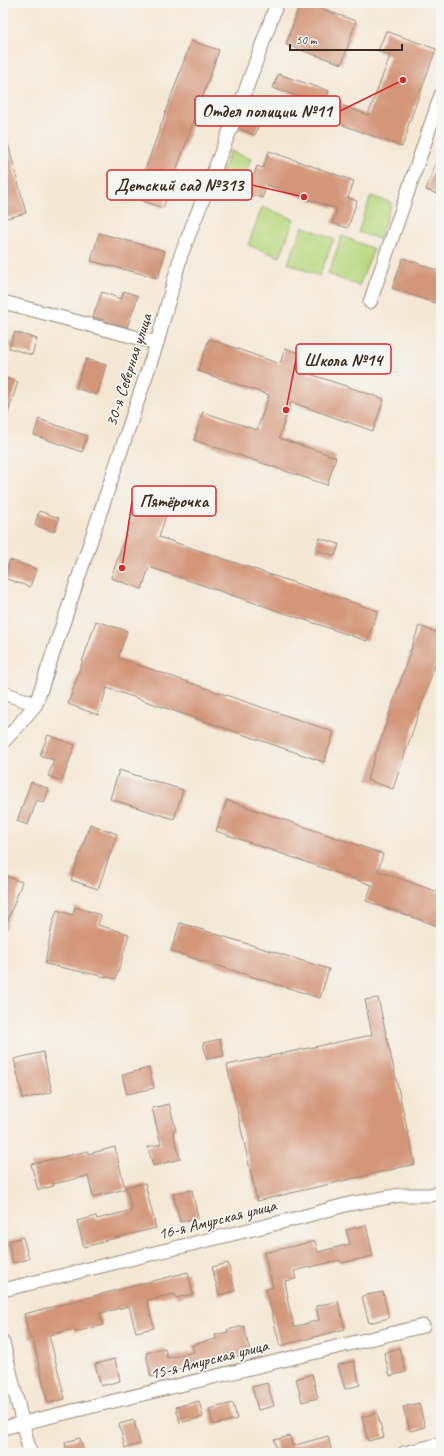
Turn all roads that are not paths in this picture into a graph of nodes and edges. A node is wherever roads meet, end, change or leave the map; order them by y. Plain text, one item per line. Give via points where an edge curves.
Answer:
1 (277, 3) edge
2 (441, 95) edge
3 (3, 302) edge
4 (370, 302) dead end
5 (157, 343) junction
6 (3, 693) edge
7 (36, 704) junction
8 (3, 742) edge
9 (441, 1193) edge
10 (3, 1290) edge
11 (424, 1326) dead end
12 (3, 1343) edge
13 (23, 1423) junction
14 (3, 1428) edge
15 (441, 1444) edge
16 (30, 1453) edge
17 (404, 1453) edge

1 - 5 street, 30-я Северная улица via 181,254
2 - 4 street
3 - 5 street
5 - 7 street, 30-я Северная улица
6 - 7 street
7 - 8 street, 30-я Северная улица
9 - 10 street, 16-я Амурская улица via 401,1195 349,1204
11 - 13 street, 15-я Амурская улица
12 - 13 street
13 - 14 street, 15-я Амурская улица
13 - 16 street
15 - 17 street

